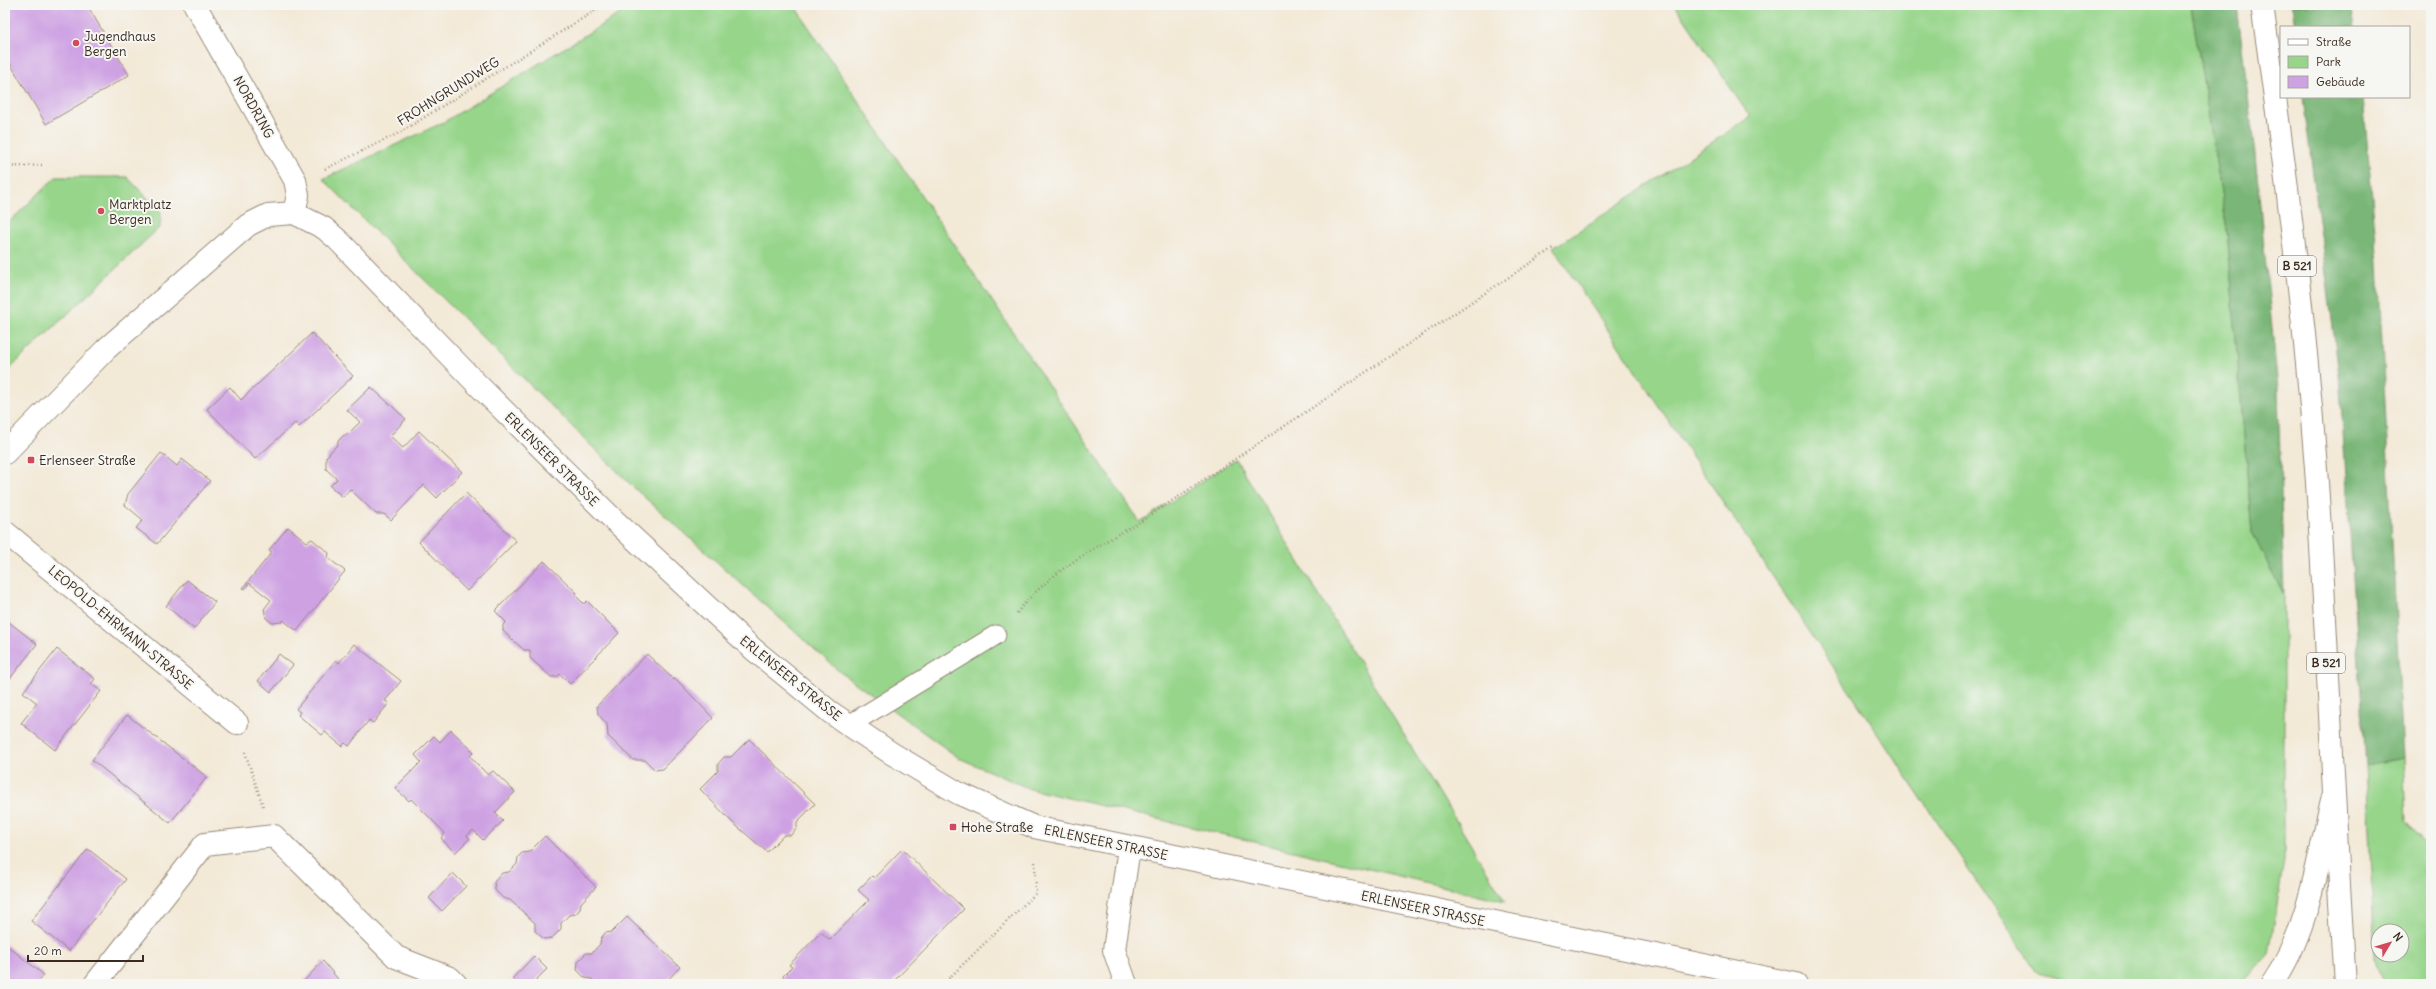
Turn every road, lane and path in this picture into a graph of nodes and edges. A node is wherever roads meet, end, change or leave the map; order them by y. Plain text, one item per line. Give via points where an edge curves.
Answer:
1 (195, 5) edge
2 (604, 5) edge
3 (2262, 5) edge
4 (44, 166) dead end
5 (5, 167) edge
6 (295, 180) junction
7 (294, 213) junction
8 (1553, 248) dead end
9 (5, 453) edge
10 (5, 532) edge
11 (996, 635) joint
12 (236, 723) joint
13 (849, 725) junction
14 (2333, 797) junction
15 (1034, 827) junction
16 (274, 836) junction
17 (1129, 848) junction
18 (95, 984) edge
19 (456, 984) edge
20 (943, 984) edge
21 (1126, 984) edge
22 (1796, 984) edge
23 (2272, 984) edge
24 (2345, 984) edge

1 - 6 street, NORDRING
2 - 6 path, FROHNGRUNDWEG via 401,132
3 - 14 street, B 521 via 2290,204 2304,340 2320,529
4 - 5 path
6 - 7 street, NORDRING via 298,195
7 - 9 street via 268,215 248,225 223,245 106,349
7 - 13 street, ERLENSEER STRASSE via 319,225 338,240 476,383 615,521 753,650
8 - 11 path via 1140,522 1074,561 1025,602 1009,625
10 - 12 street, LEOPOLD-EHRMANN-STRASSE
11 - 13 lane
12 - 16 path
13 - 15 street, ERLENSEER STRASSE via 958,793
14 - 23 street via 2303,920 2287,962
14 - 24 street, B 521
15 - 17 street, ERLENSEER STRASSE
15 - 20 path via 1036,893
16 - 18 street via 205,844
16 - 19 street via 396,957 450,978
17 - 21 street via 1114,950
17 - 22 street, ERLENSEER STRASSE

